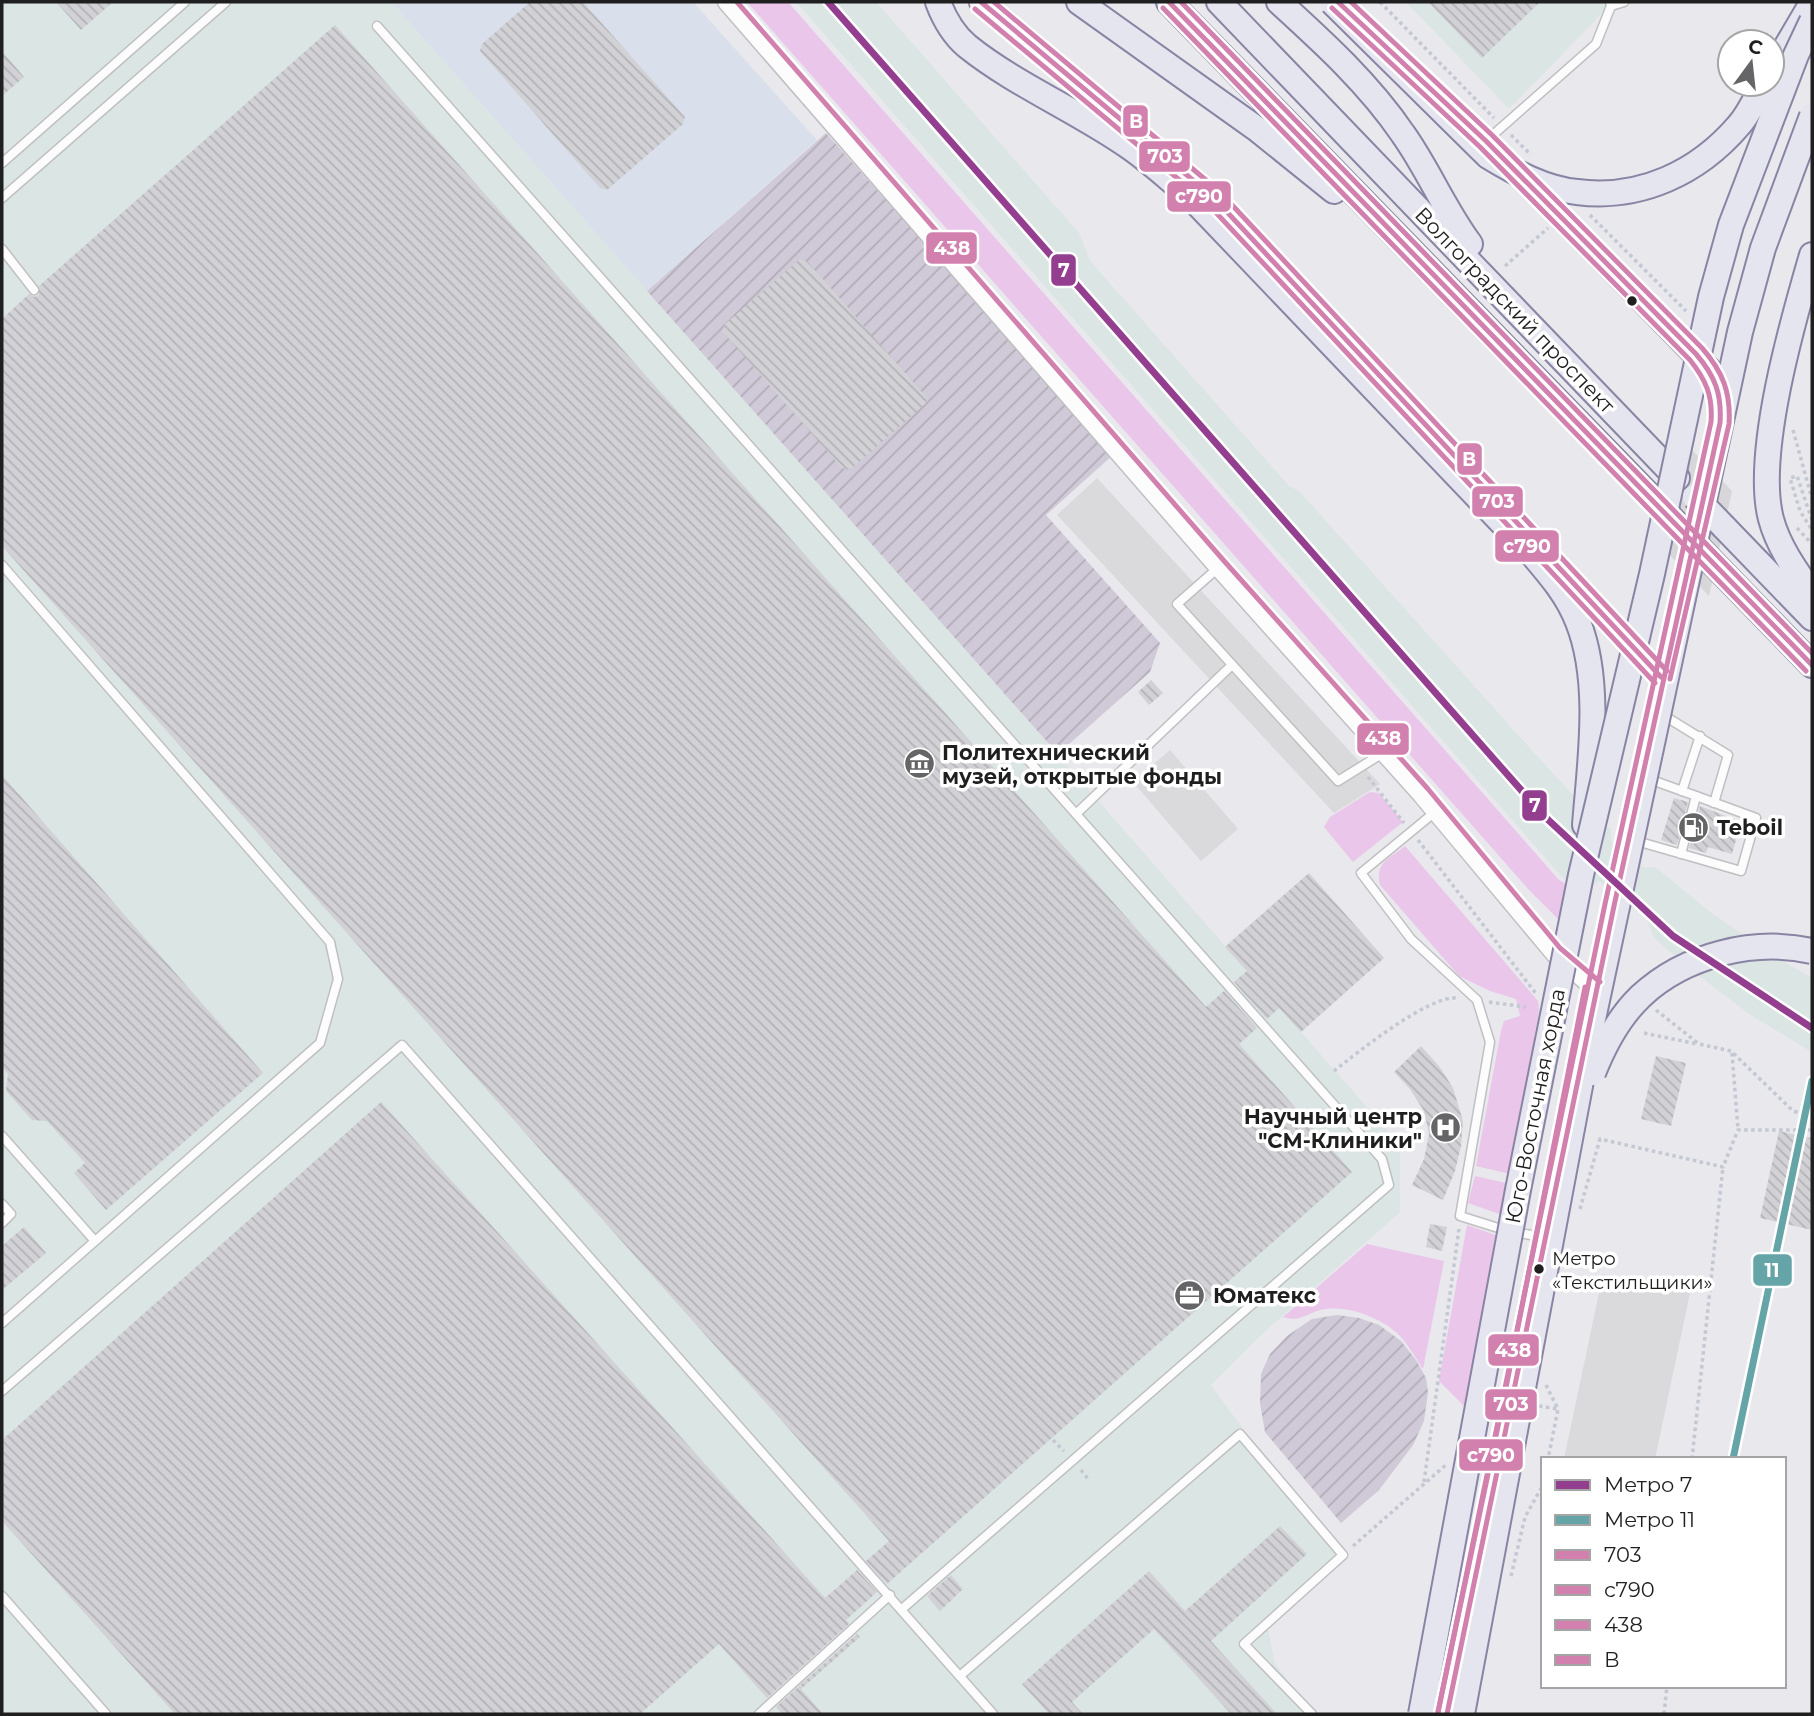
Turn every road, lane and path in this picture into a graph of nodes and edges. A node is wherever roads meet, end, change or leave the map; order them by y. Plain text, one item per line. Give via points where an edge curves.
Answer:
1 (185, 2) edge
2 (226, 2) edge
3 (726, 2) edge
4 (938, 2) edge
5 (981, 2) edge
6 (1079, 2) edge
7 (1169, 2) edge
8 (1219, 2) edge
9 (1279, 2) edge
10 (1332, 2) edge
11 (1338, 2) edge
12 (1624, 2) edge
13 (1812, 3) edge
14 (1610, 4) edge
15 (1812, 21) edge
16 (377, 26) dead end
17 (1786, 47) edge
18 (1756, 98) edge
19 (1812, 116) edge
20 (1486, 141) junction
21 (2, 163) edge
22 (2, 198) edge
23 (1552, 225) dead end
24 (2, 249) edge
25 (1414, 255) junction
26 (1812, 256) edge
27 (1505, 266) dead end
28 (34, 290) dead end
29 (1528, 323) junction
30 (1793, 429) dead end
31 (1812, 499) edge
32 (1812, 520) edge
33 (1812, 530) edge
34 (1785, 539) junction
35 (1812, 544) edge
36 (2, 565) edge
37 (1219, 568) junction
38 (1812, 594) edge
39 (1812, 618) edge
40 (1232, 665) junction
41 (1812, 665) edge
42 (1661, 677) junction
43 (1654, 710) junction
44 (1700, 736) junction
45 (1383, 753) junction
46 (1361, 767) junction
47 (1640, 776) junction
48 (1682, 791) junction
49 (1696, 796) junction
50 (1714, 803) junction
51 (1435, 812) junction
52 (1076, 814) junction
53 (1411, 832) junction
54 (1625, 845) junction
55 (1681, 853) junction
56 (1581, 875) junction
57 (1812, 951) edge
58 (1594, 989) junction
59 (1477, 1000) junction
60 (1541, 1000) dead end
61 (1650, 1005) dead end
62 (1526, 1006) dead end
63 (1644, 1032) dead end
64 (1699, 1044) junction
65 (1731, 1051) junction
66 (1334, 1071) dead end
67 (1812, 1116) edge
68 (1573, 1123) junction
69 (1738, 1130) junction
70 (1812, 1130) edge
71 (2, 1136) edge
72 (1723, 1167) junction
73 (2, 1204) edge
74 (1460, 1216) junction
75 (1578, 1217) dead end
76 (2, 1223) edge
77 (1545, 1237) junction
78 (95, 1241) junction
79 (2, 1322) edge
80 (1546, 1385) dead end
81 (2, 1391) edge
82 (1548, 1457) edge
83 (1692, 1457) edge
84 (1424, 1484) dead end
85 (890, 1595) junction
86 (2, 1596) edge
87 (902, 1609) junction
88 (961, 1675) junction
89 (1667, 1688) edge
90 (106, 1714) edge
91 (760, 1714) edge
92 (993, 1714) edge
93 (1312, 1714) edge
94 (1421, 1714) edge
95 (1447, 1714) edge
96 (1462, 1714) edge
97 (1664, 1714) edge

1 - 21 lane
2 - 22 lane
3 - 37 street
4 - 56 main road, bridge via 966,45 1129,147 1191,197 1559,586 1579,623 1592,696
5 - 42 main road via 1213,197
6 - 25 main road via 1257,130
7 - 25 main road, Волгоградский проспект
8 - 29 main road, Волгоградский проспект
9 - 29 main road via 1368,88 1404,135 1453,221
10 - 18 main road, bridge via 1488,156 1516,173 1576,192 1614,193 1681,174 1741,124
11 - 20 main road
12 - 14 lane
13 - 17 main road
14 - 20 lane via 1596,44
15 - 56 main road, Юго-Восточная хорда, bridge via 1731,225 1711,297
16 - 52 lane
19 - 68 main road, Юго-Восточная хорда, bridge via 1763,248 1740,332
20 - 42 main road via 1709,369 1720,391 1720,423
23 - 27 path
24 - 28 lane
25 - 41 main road, Волгоградский проспект, bridge
26 - 34 main road via 1770,440 1767,480 1771,517
29 - 39 main road, Волгоградский проспект, bridge
30 - 31 path
32 - 33 path via 1797,476 1790,478 1800,512
34 - 35 path via 1798,528
34 - 38 main road
36 - 78 lane via 330,942 338,979 320,1043
37 - 40 lane via 1177,604
37 - 45 street
40 - 46 lane via 1338,781
40 - 52 lane
42 - 43 main road
43 - 44 lane
43 - 47 main road
44 - 48 lane
44 - 50 lane via 1728,755
45 - 46 lane
45 - 51 street
46 - 53 path
47 - 48 lane
47 - 54 main road
48 - 49 lane
49 - 50 lane
49 - 55 lane
50 - 55 lane via 1756,818 1741,871
51 - 53 lane
51 - 58 street via 1554,954
52 - 87 lane via 1382,1159 1390,1185
53 - 59 lane via 1361,873 1411,939
53 - 60 path
54 - 55 lane
54 - 58 main road, bridge
56 - 94 main road, Юго-Восточная хорда, bridge
57 - 68 main road, bridge via 1762,947 1727,951 1663,979 1640,996 1620,1020 1604,1046
58 - 77 main road
59 - 62 path
59 - 66 path via 1451,997 1433,1003
59 - 74 lane via 1490,1042
61 - 64 path
63 - 64 path
64 - 65 path
65 - 67 path via 1793,1111
65 - 69 path
68 - 96 main road, Юго-Восточная хорда, bridge
69 - 70 path
69 - 72 path
71 - 78 lane
72 - 75 path via 1600,1139
72 - 83 path
73 - 76 lane via 11,1214
74 - 77 lane
74 - 84 path
77 - 95 main road
78 - 79 lane
80 - 82 path via 1558,1409
81 - 85 lane via 402,1045
85 - 87 lane
85 - 91 lane
86 - 90 lane
87 - 88 lane
88 - 92 lane
88 - 93 lane via 1240,1434 1343,1555 1244,1644
89 - 97 path

